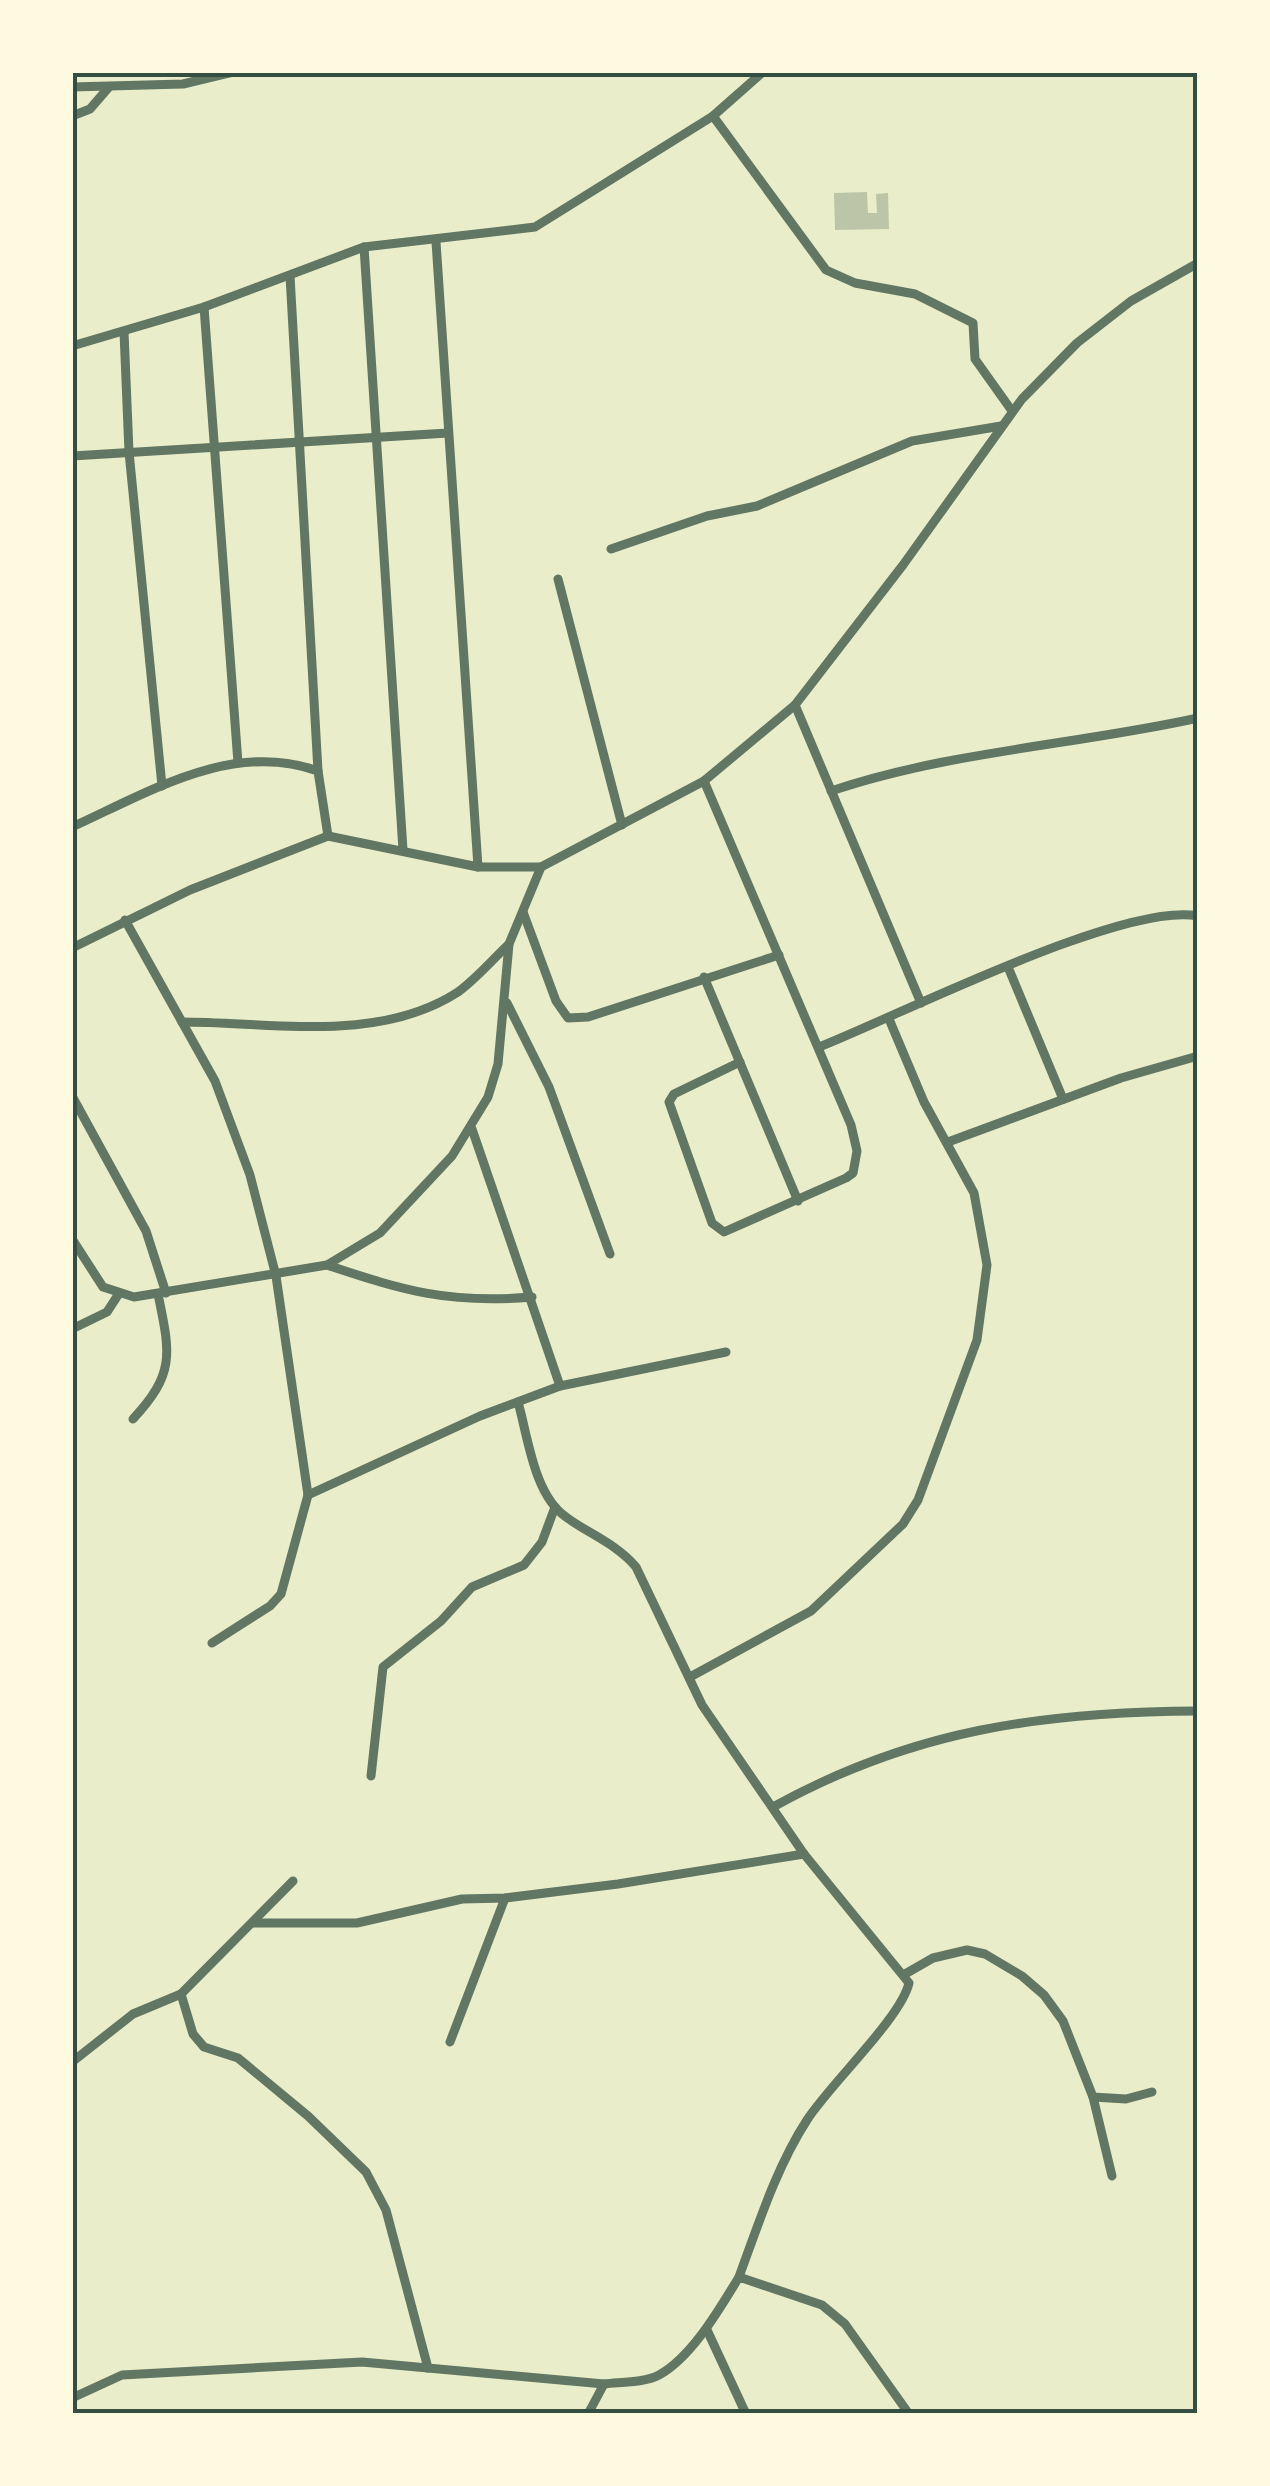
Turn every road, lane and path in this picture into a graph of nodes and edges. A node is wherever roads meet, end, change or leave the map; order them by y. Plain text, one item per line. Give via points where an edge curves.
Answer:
1 (233, 72) edge
2 (763, 72) edge
3 (72, 87) edge
4 (109, 87) junction
5 (72, 116) edge
6 (713, 116) junction
7 (436, 242) junction
8 (364, 247) junction
9 (1198, 262) edge
10 (290, 276) junction
11 (204, 307) junction
12 (124, 332) junction
13 (72, 346) edge
14 (1012, 411) junction
15 (1001, 426) junction
16 (448, 432) junction
17 (376, 438) junction
18 (300, 440) junction
19 (217, 446) junction
20 (129, 452) junction
21 (72, 456) edge
22 (611, 549) dead end
23 (558, 580) dead end
24 (795, 705) junction
25 (1198, 718) edge
26 (238, 763) junction
27 (318, 771) junction
28 (704, 781) junction
29 (162, 786) junction
30 (832, 791) junction
31 (622, 824) junction
32 (72, 827) edge
33 (328, 836) junction
34 (403, 850) junction
35 (478, 867) junction
36 (542, 867) junction
37 (523, 912) junction
38 (1198, 916) edge
39 (126, 920) junction
40 (509, 944) junction
41 (72, 948) edge
42 (779, 955) junction
43 (1008, 968) junction
44 (704, 977) junction
45 (506, 1003) junction
46 (921, 1004) junction
47 (889, 1020) junction
48 (182, 1022) junction
49 (819, 1048) junction
50 (1198, 1056) edge
51 (740, 1062) junction
52 (72, 1096) edge
53 (1063, 1099) junction
54 (472, 1129) junction
55 (948, 1142) junction
56 (798, 1201) junction
57 (72, 1239) edge
58 (610, 1254) dead end
59 (327, 1265) junction
60 (276, 1276) junction
61 (162, 1293) junction
62 (118, 1295) junction
63 (532, 1297) junction
64 (72, 1329) edge
65 (726, 1352) dead end
66 (560, 1386) junction
67 (518, 1402) junction
68 (132, 1419) dead end
69 (308, 1495) junction
70 (555, 1507) junction
71 (212, 1644) dead end
72 (690, 1677) junction
73 (1198, 1711) edge
74 (372, 1776) dead end
75 (773, 1807) junction
76 (804, 1854) junction
77 (293, 1881) dead end
78 (506, 1898) junction
79 (254, 1923) junction
80 (905, 1974) junction
81 (181, 1994) junction
82 (450, 2042) dead end
83 (72, 2062) edge
84 (1152, 2092) dead end
85 (1093, 2096) junction
86 (1112, 2176) dead end
87 (739, 2277) junction
88 (706, 2330) junction
89 (428, 2368) junction
90 (604, 2384) junction
91 (72, 2398) edge
92 (588, 2414) edge
93 (746, 2414) edge
94 (909, 2414) edge

1 - 4 street via 183,84
2 - 6 street
3 - 4 street
4 - 5 street via 90,109
6 - 7 street via 535,227
6 - 14 street via 826,270 855,283 915,294 973,323 975,359
7 - 8 street
7 - 16 street
8 - 10 street
8 - 17 street
9 - 14 street via 1131,301 1076,344
10 - 11 street
10 - 18 street
11 - 12 street
11 - 19 street
12 - 13 street
12 - 20 street
14 - 15 street
15 - 22 street via 912,441 757,506
15 - 24 street
16 - 17 street
16 - 35 street
17 - 18 street
17 - 34 street
18 - 19 street
18 - 27 street
19 - 20 street
19 - 26 street
20 - 21 street
20 - 29 street
23 - 31 street
24 - 28 street
24 - 30 street
25 - 30 street via 898,768
26 - 27 street via 263,758
26 - 29 street
27 - 33 street
28 - 31 street
28 - 42 street
29 - 32 street
30 - 46 street
31 - 36 street
33 - 34 street
33 - 39 street
34 - 35 street
35 - 36 street
36 - 37 street
37 - 40 street
37 - 44 street via 568,1018
38 - 43 street via 1156,915
39 - 41 street
39 - 48 street
40 - 45 street
40 - 48 street via 457,992 383,1020 311,1027
42 - 44 street
42 - 49 street
43 - 46 street
43 - 53 street
44 - 51 street
45 - 54 street via 498,1064
45 - 58 street via 549,1088
46 - 47 street
47 - 49 street
47 - 55 street
48 - 60 street via 216,1081
49 - 56 street via 851,1125 856,1162 846,1178
50 - 53 street
51 - 56 street
51 - 56 street via 669,1102 712,1222 729,1231
52 - 61 street via 146,1231
53 - 55 street
54 - 59 street via 380,1233
54 - 63 street
55 - 72 street via 984,1229 984,1300 961,1392 918,1500 903,1524 811,1610
57 - 62 street via 103,1286
59 - 60 street
59 - 63 street via 454,1300
60 - 61 street
60 - 69 street
61 - 62 street
61 - 68 street via 167,1359 159,1391
62 - 64 street via 107,1312
63 - 66 street
65 - 66 street
66 - 67 street
67 - 69 street
67 - 70 street
69 - 71 street via 280,1594
70 - 72 street via 631,1561
70 - 74 street via 542,1542 524,1565 472,1588 441,1622 383,1666
72 - 75 street
73 - 75 street via 1043,1718 930,1739
75 - 76 street
76 - 78 street
76 - 80 street
77 - 79 street
78 - 79 street via 462,1899 357,1923
78 - 82 street
79 - 81 street
80 - 85 street via 967,1950 1022,1976 1063,2021
80 - 87 street via 909,1984 899,2006 804,2123
81 - 83 street via 133,2014
81 - 89 street via 193,2034 204,2046 238,2058 366,2172 386,2210
84 - 85 street
85 - 86 street
87 - 88 street
87 - 94 street via 822,2305 845,2324
88 - 90 street via 658,2375
88 - 93 street
89 - 90 street
89 - 91 street via 362,2362 122,2375
90 - 92 street

